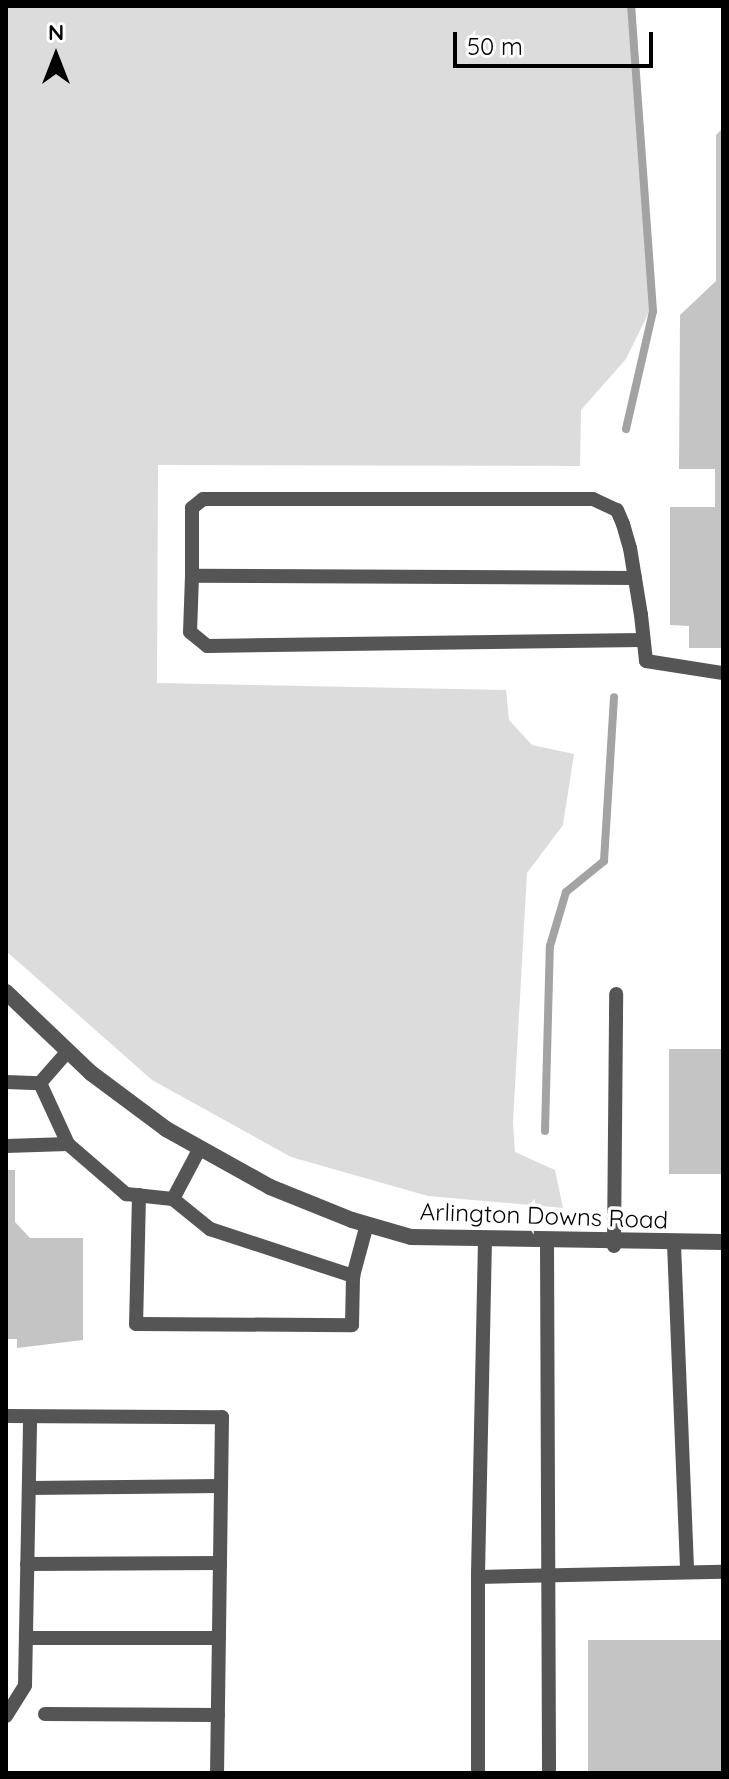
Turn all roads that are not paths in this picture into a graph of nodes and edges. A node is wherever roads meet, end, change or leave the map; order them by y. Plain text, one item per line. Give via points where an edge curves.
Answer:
1 (192, 576) junction
2 (635, 578) junction
3 (642, 640) junction
4 (723, 673) edge
5 (6, 992) edge
6 (616, 994) dead end
7 (68, 1051) junction
8 (6, 1082) edge
9 (40, 1083) junction
10 (68, 1144) junction
11 (6, 1146) edge
12 (200, 1148) junction
13 (139, 1195) junction
14 (173, 1199) junction
15 (367, 1224) junction
16 (485, 1240) junction
17 (723, 1242) edge
18 (547, 1243) junction
19 (674, 1244) junction
20 (614, 1246) junction
21 (353, 1276) junction
22 (6, 1416) edge
23 (30, 1417) junction
24 (221, 1486) junction
25 (29, 1488) junction
26 (220, 1563) junction
27 (27, 1564) junction
28 (687, 1572) junction
29 (723, 1572) edge
30 (548, 1576) junction
31 (478, 1577) junction
32 (26, 1638) junction
33 (219, 1638) junction
34 (45, 1714) dead end
35 (218, 1715) junction
36 (6, 1716) edge
37 (217, 1773) edge
38 (478, 1773) edge
39 (549, 1773) edge

1 - 2 lane
1 - 2 lane via 192,508 203,499 593,499 617,510
1 - 3 lane via 190,632 207,646
2 - 3 lane
3 - 4 lane via 654,667
5 - 7 street, Arlington Downs Road
6 - 20 lane
7 - 9 lane
7 - 12 street, Arlington Downs Road
8 - 9 lane
9 - 10 lane
10 - 11 lane
10 - 13 lane via 97,1173
12 - 14 lane
12 - 15 street, Arlington Downs Road via 270,1187
13 - 14 lane
13 - 21 lane via 136,1324 352,1325
14 - 21 lane via 210,1229
15 - 16 street, Arlington Downs Road via 411,1237
15 - 21 lane
16 - 18 street, Arlington Downs Road
16 - 31 lane
17 - 19 street, Arlington Downs Road
18 - 20 street, Arlington Downs Road
18 - 30 lane
19 - 20 street, Arlington Downs Road
19 - 28 lane
22 - 23 lane
23 - 24 lane via 222,1417
23 - 25 lane
24 - 25 lane
24 - 26 lane
25 - 27 lane
26 - 27 lane
26 - 33 lane
27 - 32 lane
28 - 29 lane
28 - 30 lane
30 - 31 lane
30 - 39 lane
31 - 38 lane
32 - 33 lane
32 - 36 lane via 25,1685
33 - 35 lane
34 - 35 lane
35 - 37 lane

